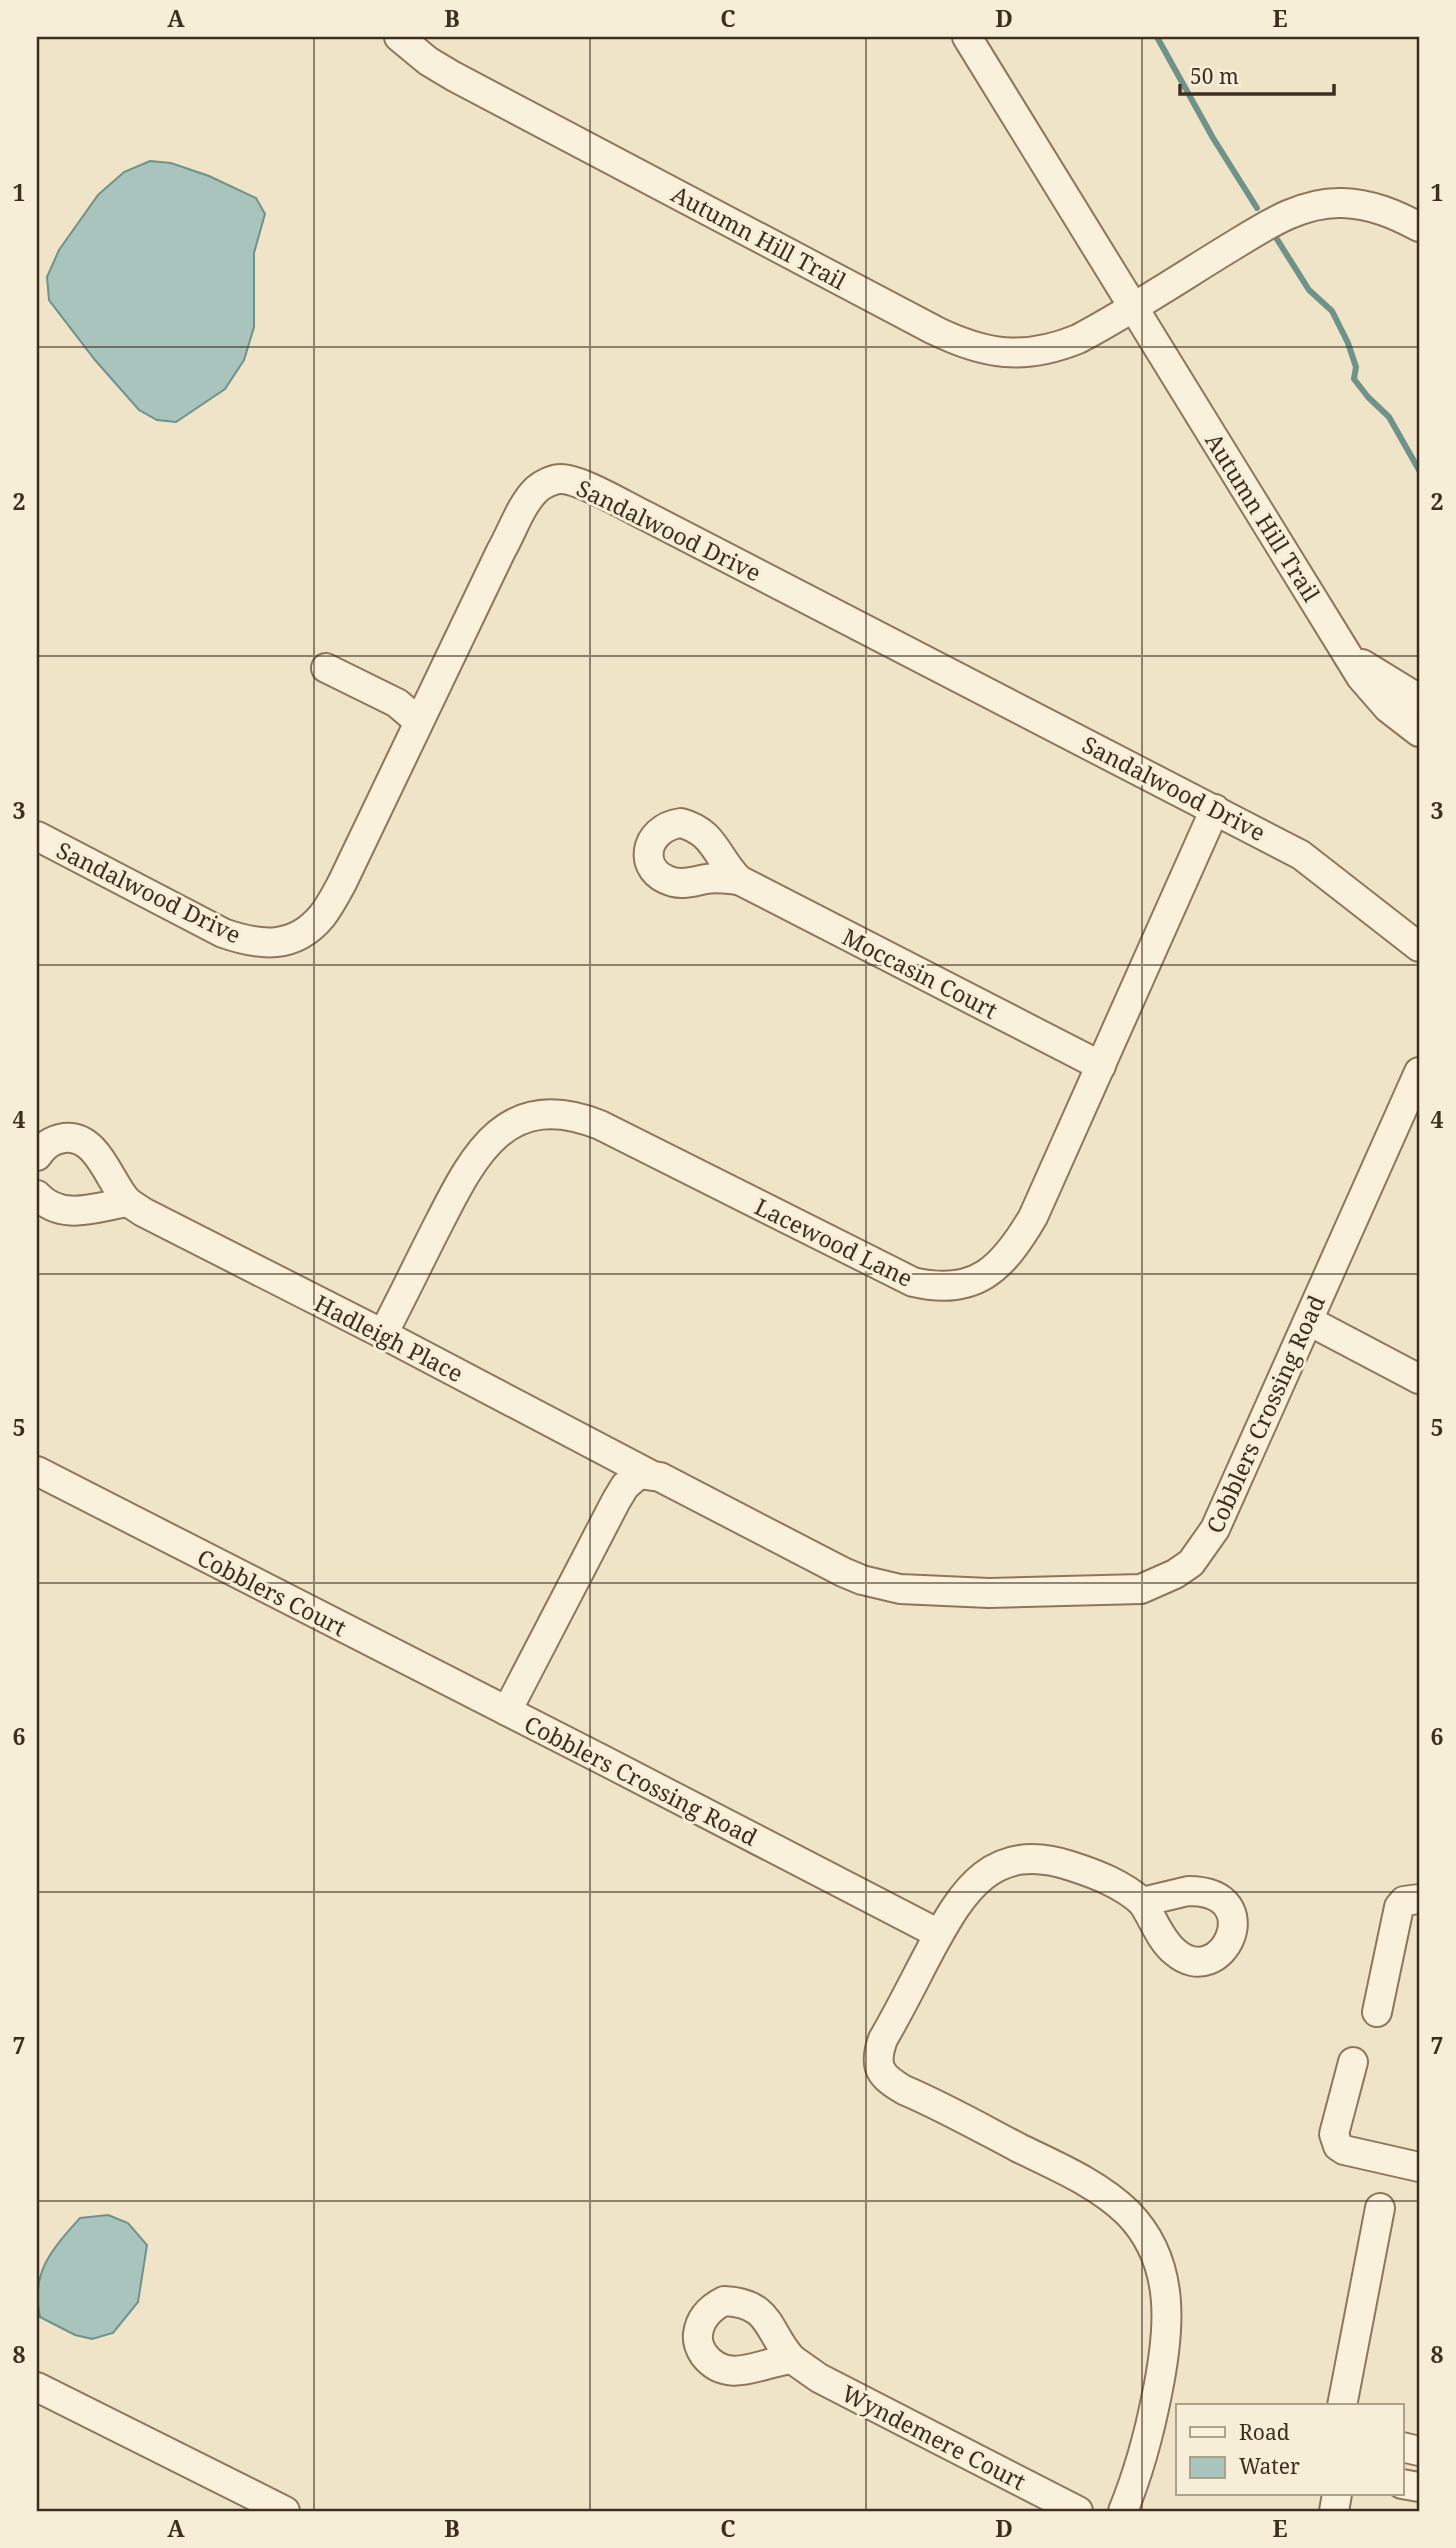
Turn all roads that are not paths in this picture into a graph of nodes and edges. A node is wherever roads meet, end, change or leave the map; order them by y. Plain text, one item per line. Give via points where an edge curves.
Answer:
1 (400, 37) edge
2 (967, 37) edge
3 (1419, 227) edge
4 (1133, 307) junction
5 (1350, 657) junction
6 (326, 668) dead end
7 (1419, 699) edge
8 (418, 722) junction
9 (1419, 732) edge
10 (1215, 809) junction
11 (37, 836) edge
12 (739, 880) dead end
13 (1419, 947) edge
14 (1101, 1066) junction
15 (1419, 1072) edge
16 (37, 1156) edge
17 (37, 1195) edge
18 (128, 1202) junction
19 (1308, 1321) junction
20 (383, 1334) junction
21 (1419, 1379) edge
22 (37, 1471) edge
23 (649, 1474) junction
24 (507, 1711) junction
25 (1419, 1899) edge
26 (1142, 1902) dead end
27 (939, 1934) junction
28 (1377, 2012) dead end
29 (1353, 2062) dead end
30 (1419, 2167) edge
31 (1380, 2208) dead end
32 (792, 2359) dead end
33 (37, 2387) edge
34 (1342, 2404) edge
35 (279, 2510) edge
36 (1078, 2511) edge
37 (1123, 2511) edge

1 - 4 street, Autumn Hill Trail via 453,76 984,351 1033,353 1056,348
2 - 4 street, Autumn Hill Trail
3 - 4 street via 1367,206 1316,205 1246,237
4 - 5 street, Autumn Hill Trail
5 - 7 street, Autumn Hill Trail
5 - 9 street, Autumn Hill Trail via 1388,708
6 - 8 street via 397,703
8 - 10 street, Sandalwood Drive via 528,501 537,489 561,479 646,516
8 - 11 street, Sandalwood Drive via 322,916 279,943 261,944 223,933
10 - 13 street, Sandalwood Drive via 1321,868
10 - 14 street, Lacewood Lane
12 - 14 street, Moccasin Court
14 - 20 street, Lacewood Lane via 1022,1237 993,1270 975,1280 945,1287 913,1282 600,1125 545,1114 510,1125 481,1149
15 - 19 street, Cobblers Crossing Road
16 - 18 street, Hadleigh Place via 57,1139 83,1141 95,1151
17 - 18 street via 57,1210
18 - 20 street, Hadleigh Place
19 - 21 street
19 - 23 street, Cobblers Crossing Road via 1215,1529 1191,1563 1141,1588 989,1592 881,1586 843,1572
20 - 23 street, Hadleigh Place
22 - 24 street, Cobblers Court
23 - 24 street, Cobblers Crossing Road via 639,1474 625,1486
24 - 27 street, Cobblers Crossing Road
25 - 28 street via 1404,1900 1399,1907
26 - 27 street via 1092,1873 1059,1862 1022,1860 1003,1865 971,1885
27 - 37 street via 883,2039 878,2064 883,2076 1109,2197 1143,2232 1163,2273 1168,2321 1162,2372 1147,2448
29 - 30 street via 1334,2134 1338,2146
31 - 34 street
32 - 36 street, Wyndemere Court via 819,2378
33 - 35 street

